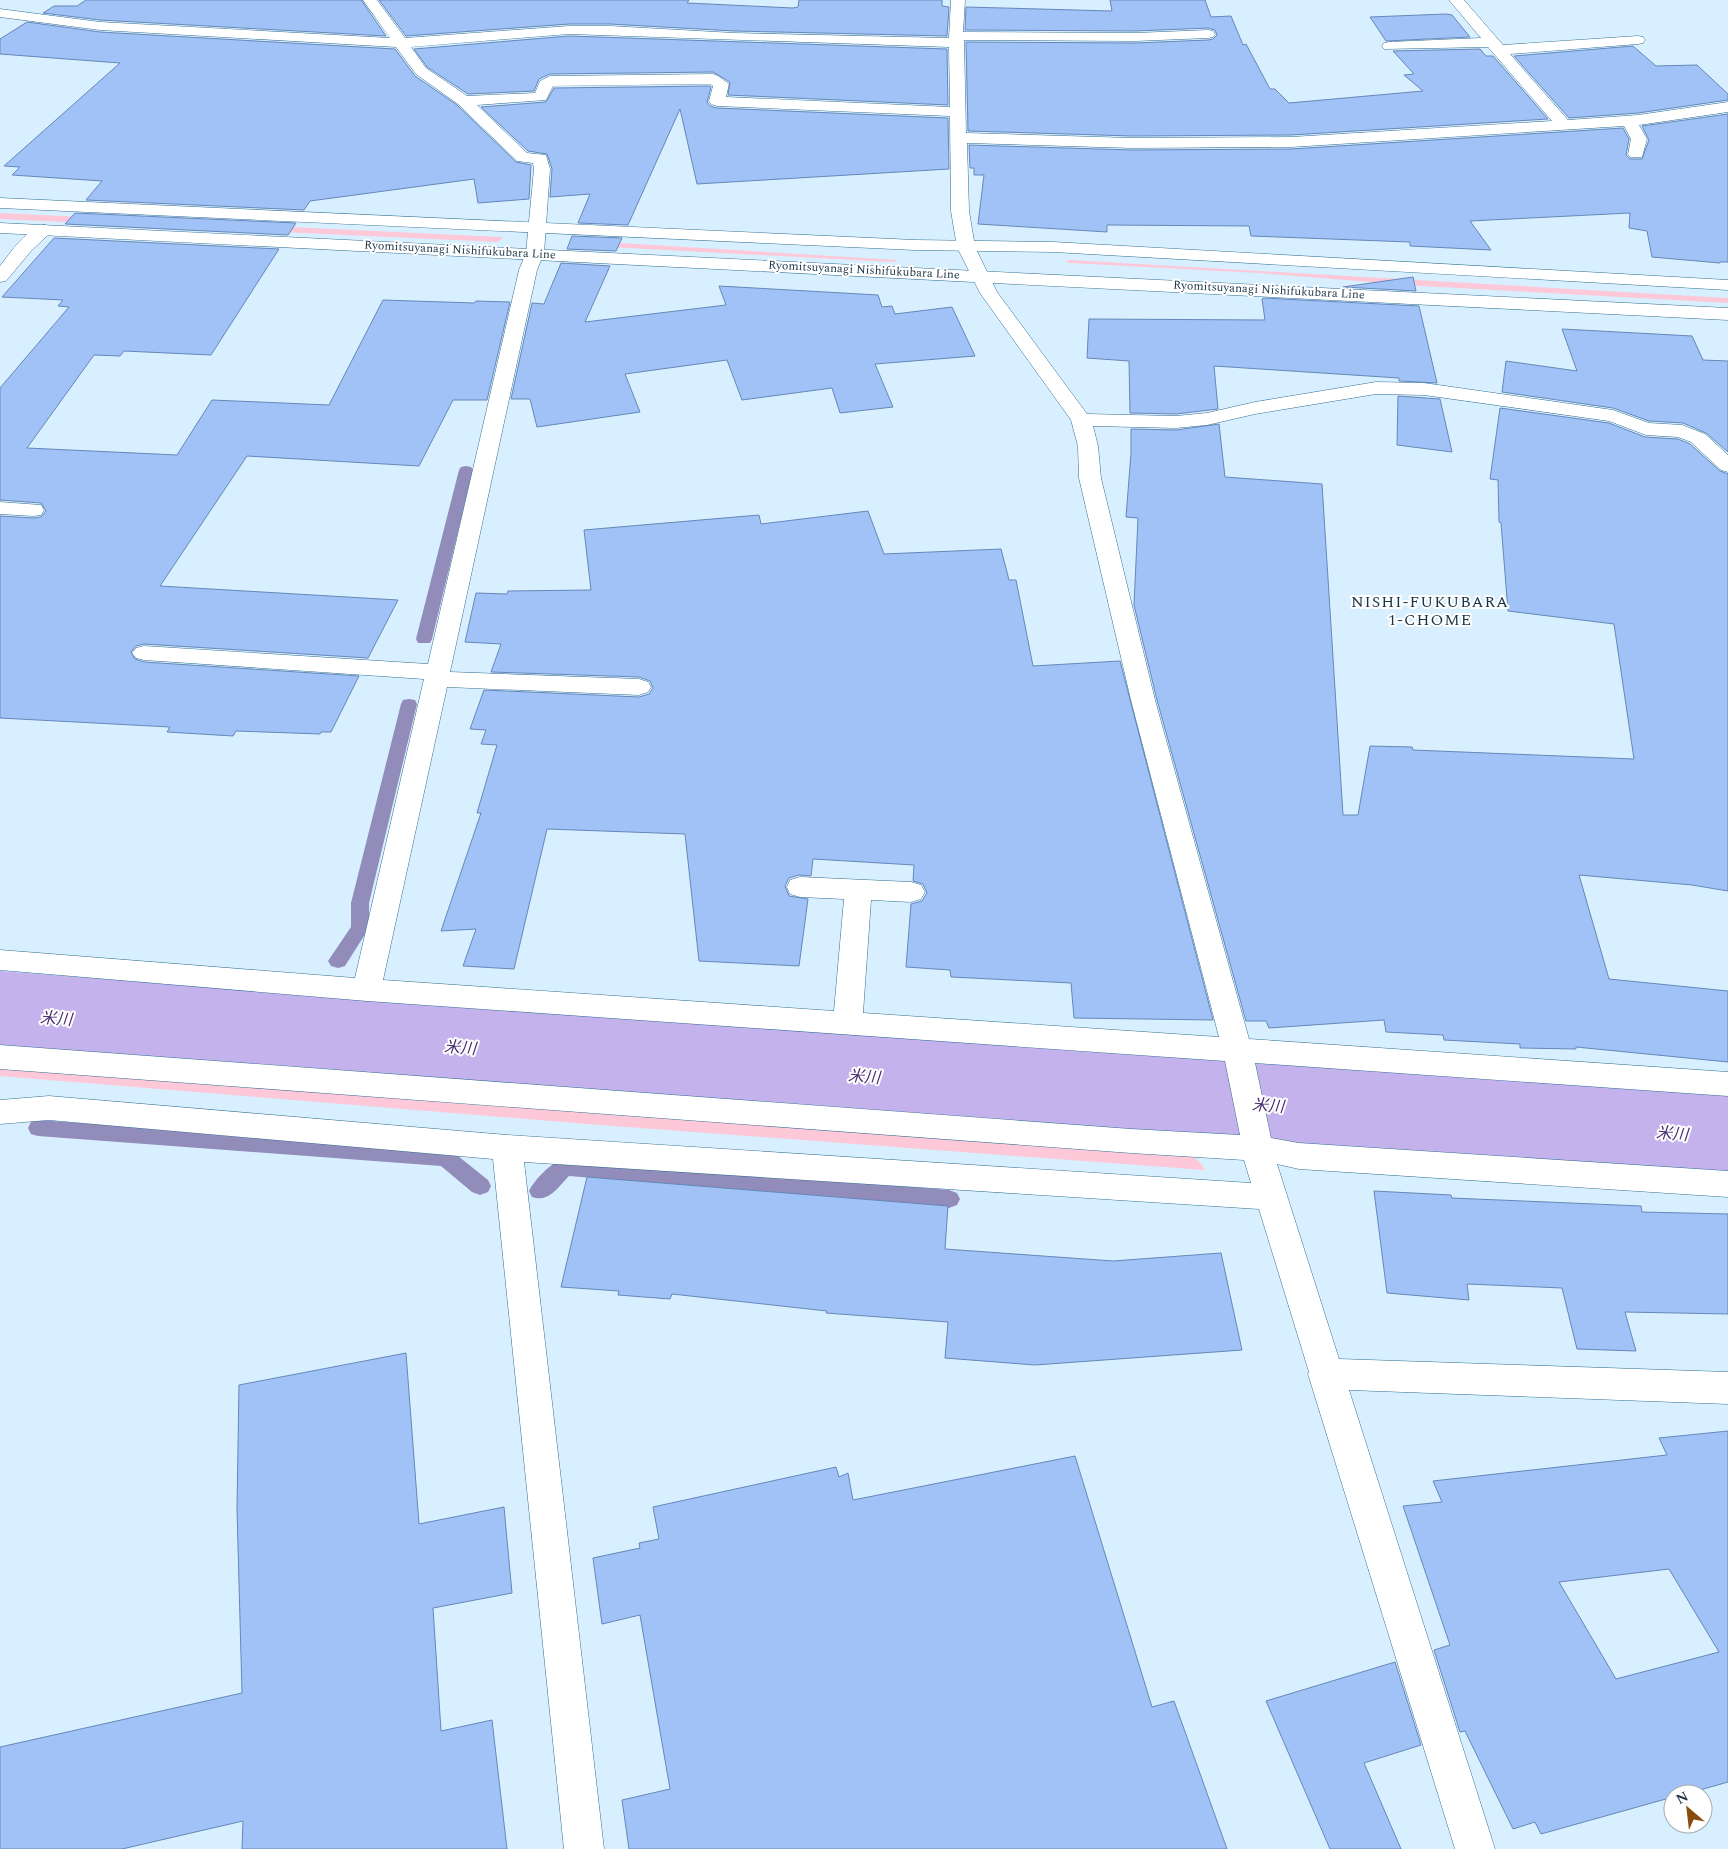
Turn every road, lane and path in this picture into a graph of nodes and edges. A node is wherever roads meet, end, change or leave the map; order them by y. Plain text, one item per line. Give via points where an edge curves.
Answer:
1 (370, 0) edge
2 (958, 0) edge
3 (1456, 0) edge
4 (0, 13) edge
5 (1208, 34) dead end
6 (956, 40) junction
7 (1638, 40) dead end
8 (401, 43) junction
9 (1389, 46) dead end
10 (1495, 46) junction
11 (464, 102) junction
12 (1728, 107) edge
13 (958, 112) junction
14 (1629, 121) junction
15 (1564, 125) junction
16 (958, 138) junction
17 (1636, 154) dead end
18 (0, 202) edge
19 (0, 228) edge
20 (537, 228) junction
21 (44, 230) junction
22 (966, 247) junction
23 (535, 253) junction
24 (979, 276) junction
25 (0, 277) edge
26 (1728, 285) edge
27 (1728, 314) edge
28 (1082, 420) junction
29 (1728, 466) edge
30 (0, 508) edge
31 (33, 510) dead end
32 (144, 653) dead end
33 (437, 675) junction
34 (640, 687) dead end
35 (800, 887) dead end
36 (858, 890) junction
37 (911, 892) dead end
38 (0, 960) edge
39 (367, 990) junction
40 (848, 1022) junction
41 (0, 1056) edge
42 (1238, 1056) junction
43 (1728, 1084) edge
44 (0, 1112) edge
45 (1256, 1142) junction
46 (506, 1148) junction
47 (1728, 1184) edge
48 (1270, 1197) junction
49 (1325, 1374) junction
50 (1728, 1388) edge
51 (584, 1849) edge
52 (1475, 1849) edge

1 - 8 street
2 - 6 street
3 - 10 street
4 - 8 street via 100,26
5 - 6 street
6 - 8 street via 734,37 569,30
6 - 13 street
7 - 10 street
8 - 11 street via 421,71
9 - 10 street
10 - 15 street
11 - 13 street via 541,97 545,84 550,81 713,79 721,84 717,101
11 - 20 street via 523,158 540,158
12 - 14 street
13 - 16 street
14 - 15 street
14 - 17 street via 1638,139
15 - 16 street via 1291,142 1132,143
16 - 22 street via 960,212
18 - 20 street, Ryomitsuyanagi Nishifukubara Line
19 - 21 street, Ryomitsuyanagi Nishifukubara Line
20 - 22 street, Ryomitsuyanagi Nishifukubara Line
20 - 23 street
21 - 23 street, Ryomitsuyanagi Nishifukubara Line
21 - 25 street
22 - 24 street
22 - 26 street, Ryomitsuyanagi Nishifukubara Line via 1063,248
23 - 24 street, Ryomitsuyanagi Nishifukubara Line
23 - 33 street via 528,270
24 - 27 street, Ryomitsuyanagi Nishifukubara Line
24 - 28 street
28 - 29 street via 1176,422 1376,388 1424,389 1613,416 1655,431 1682,431 1698,438
28 - 42 street via 1090,478 1132,655
30 - 31 street
32 - 33 street
33 - 34 street
33 - 39 street
35 - 36 street
36 - 37 street
36 - 40 street
38 - 39 street
39 - 40 street
40 - 42 street
41 - 45 street via 1122,1140
42 - 43 street
42 - 45 street
44 - 46 street via 49,1108
45 - 47 street via 1299,1156
45 - 48 street
46 - 48 street
46 - 51 street
48 - 49 street
49 - 50 street
49 - 52 street

